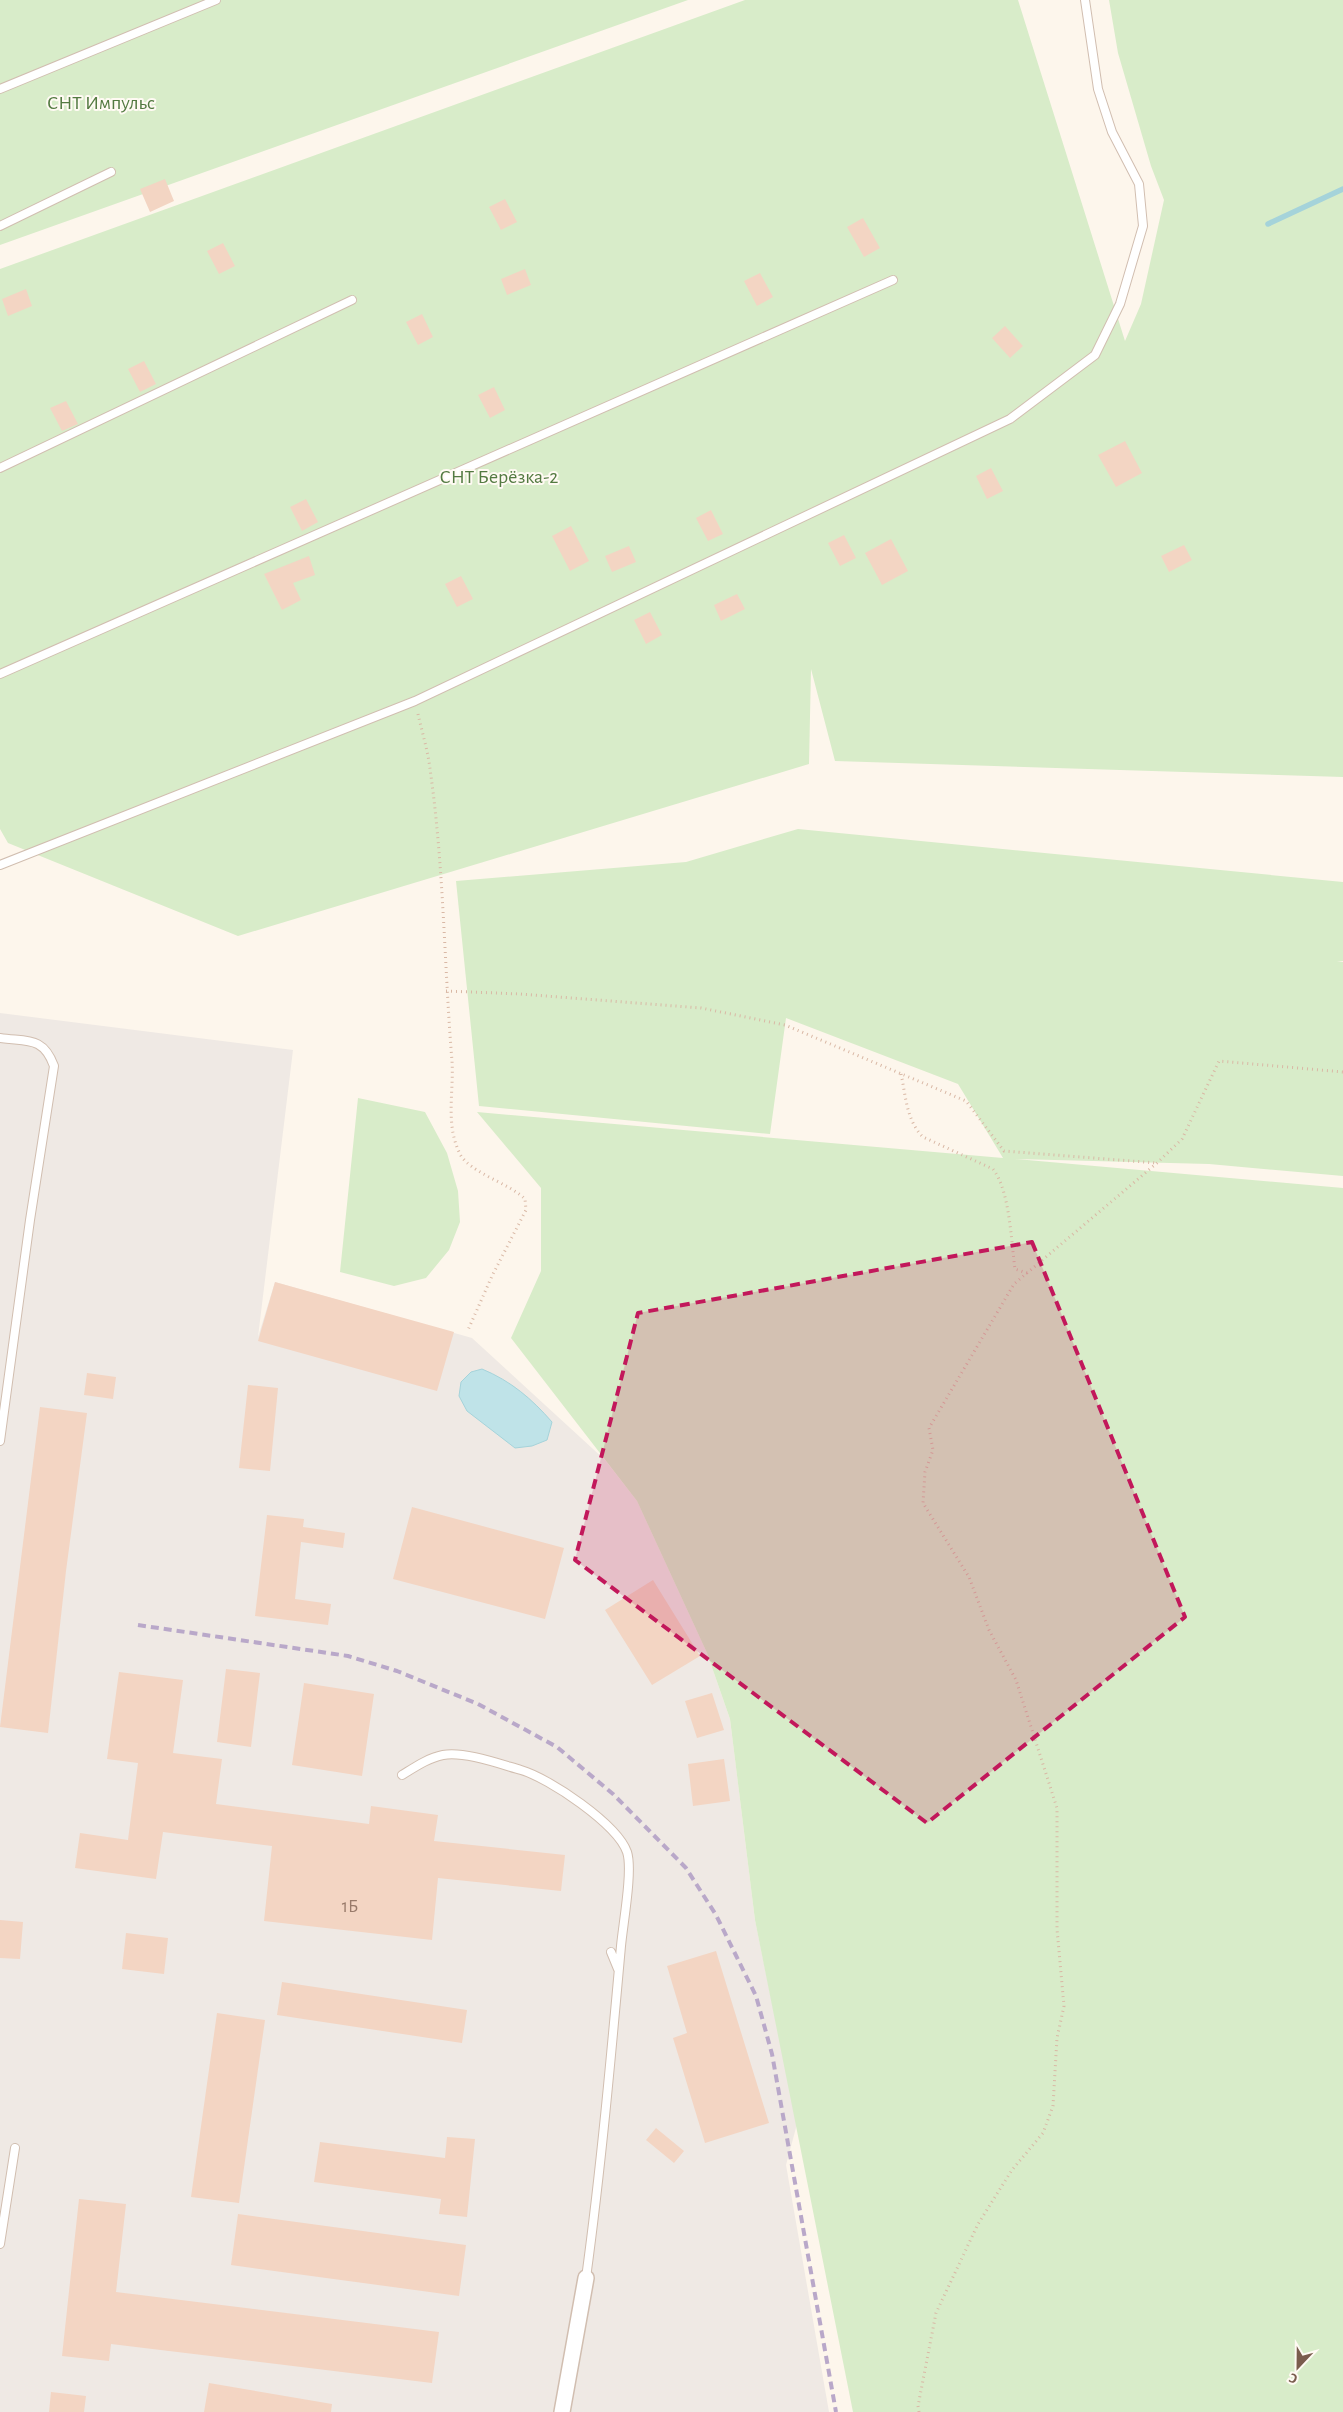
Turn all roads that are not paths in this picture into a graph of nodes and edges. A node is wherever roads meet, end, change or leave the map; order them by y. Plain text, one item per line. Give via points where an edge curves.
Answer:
1 (216, 0) edge
2 (1085, 0) edge
3 (0, 89) edge
4 (111, 172) dead end
5 (0, 226) edge
6 (893, 280) dead end
7 (352, 300) dead end
8 (0, 468) edge
9 (0, 674) edge
10 (0, 865) edge
11 (0, 1038) edge
12 (0, 1441) edge
13 (402, 1775) dead end
14 (611, 1952) dead end
15 (619, 1970) junction
16 (15, 2148) dead end
17 (0, 2244) edge
18 (586, 2278) joint
19 (562, 2412) edge

1 - 3 lane
2 - 10 lane via 1098,89 1112,132 1139,184 1143,226 1120,304 1096,355 1010,419 415,701
4 - 5 lane
6 - 9 lane
7 - 8 lane
11 - 12 lane via 31,1041 49,1051 54,1066
13 - 15 lane via 444,1755 481,1758 527,1772 577,1799 615,1835 627,1852 629,1869
14 - 15 lane
15 - 18 lane via 598,2194
16 - 17 lane
18 - 19 street

